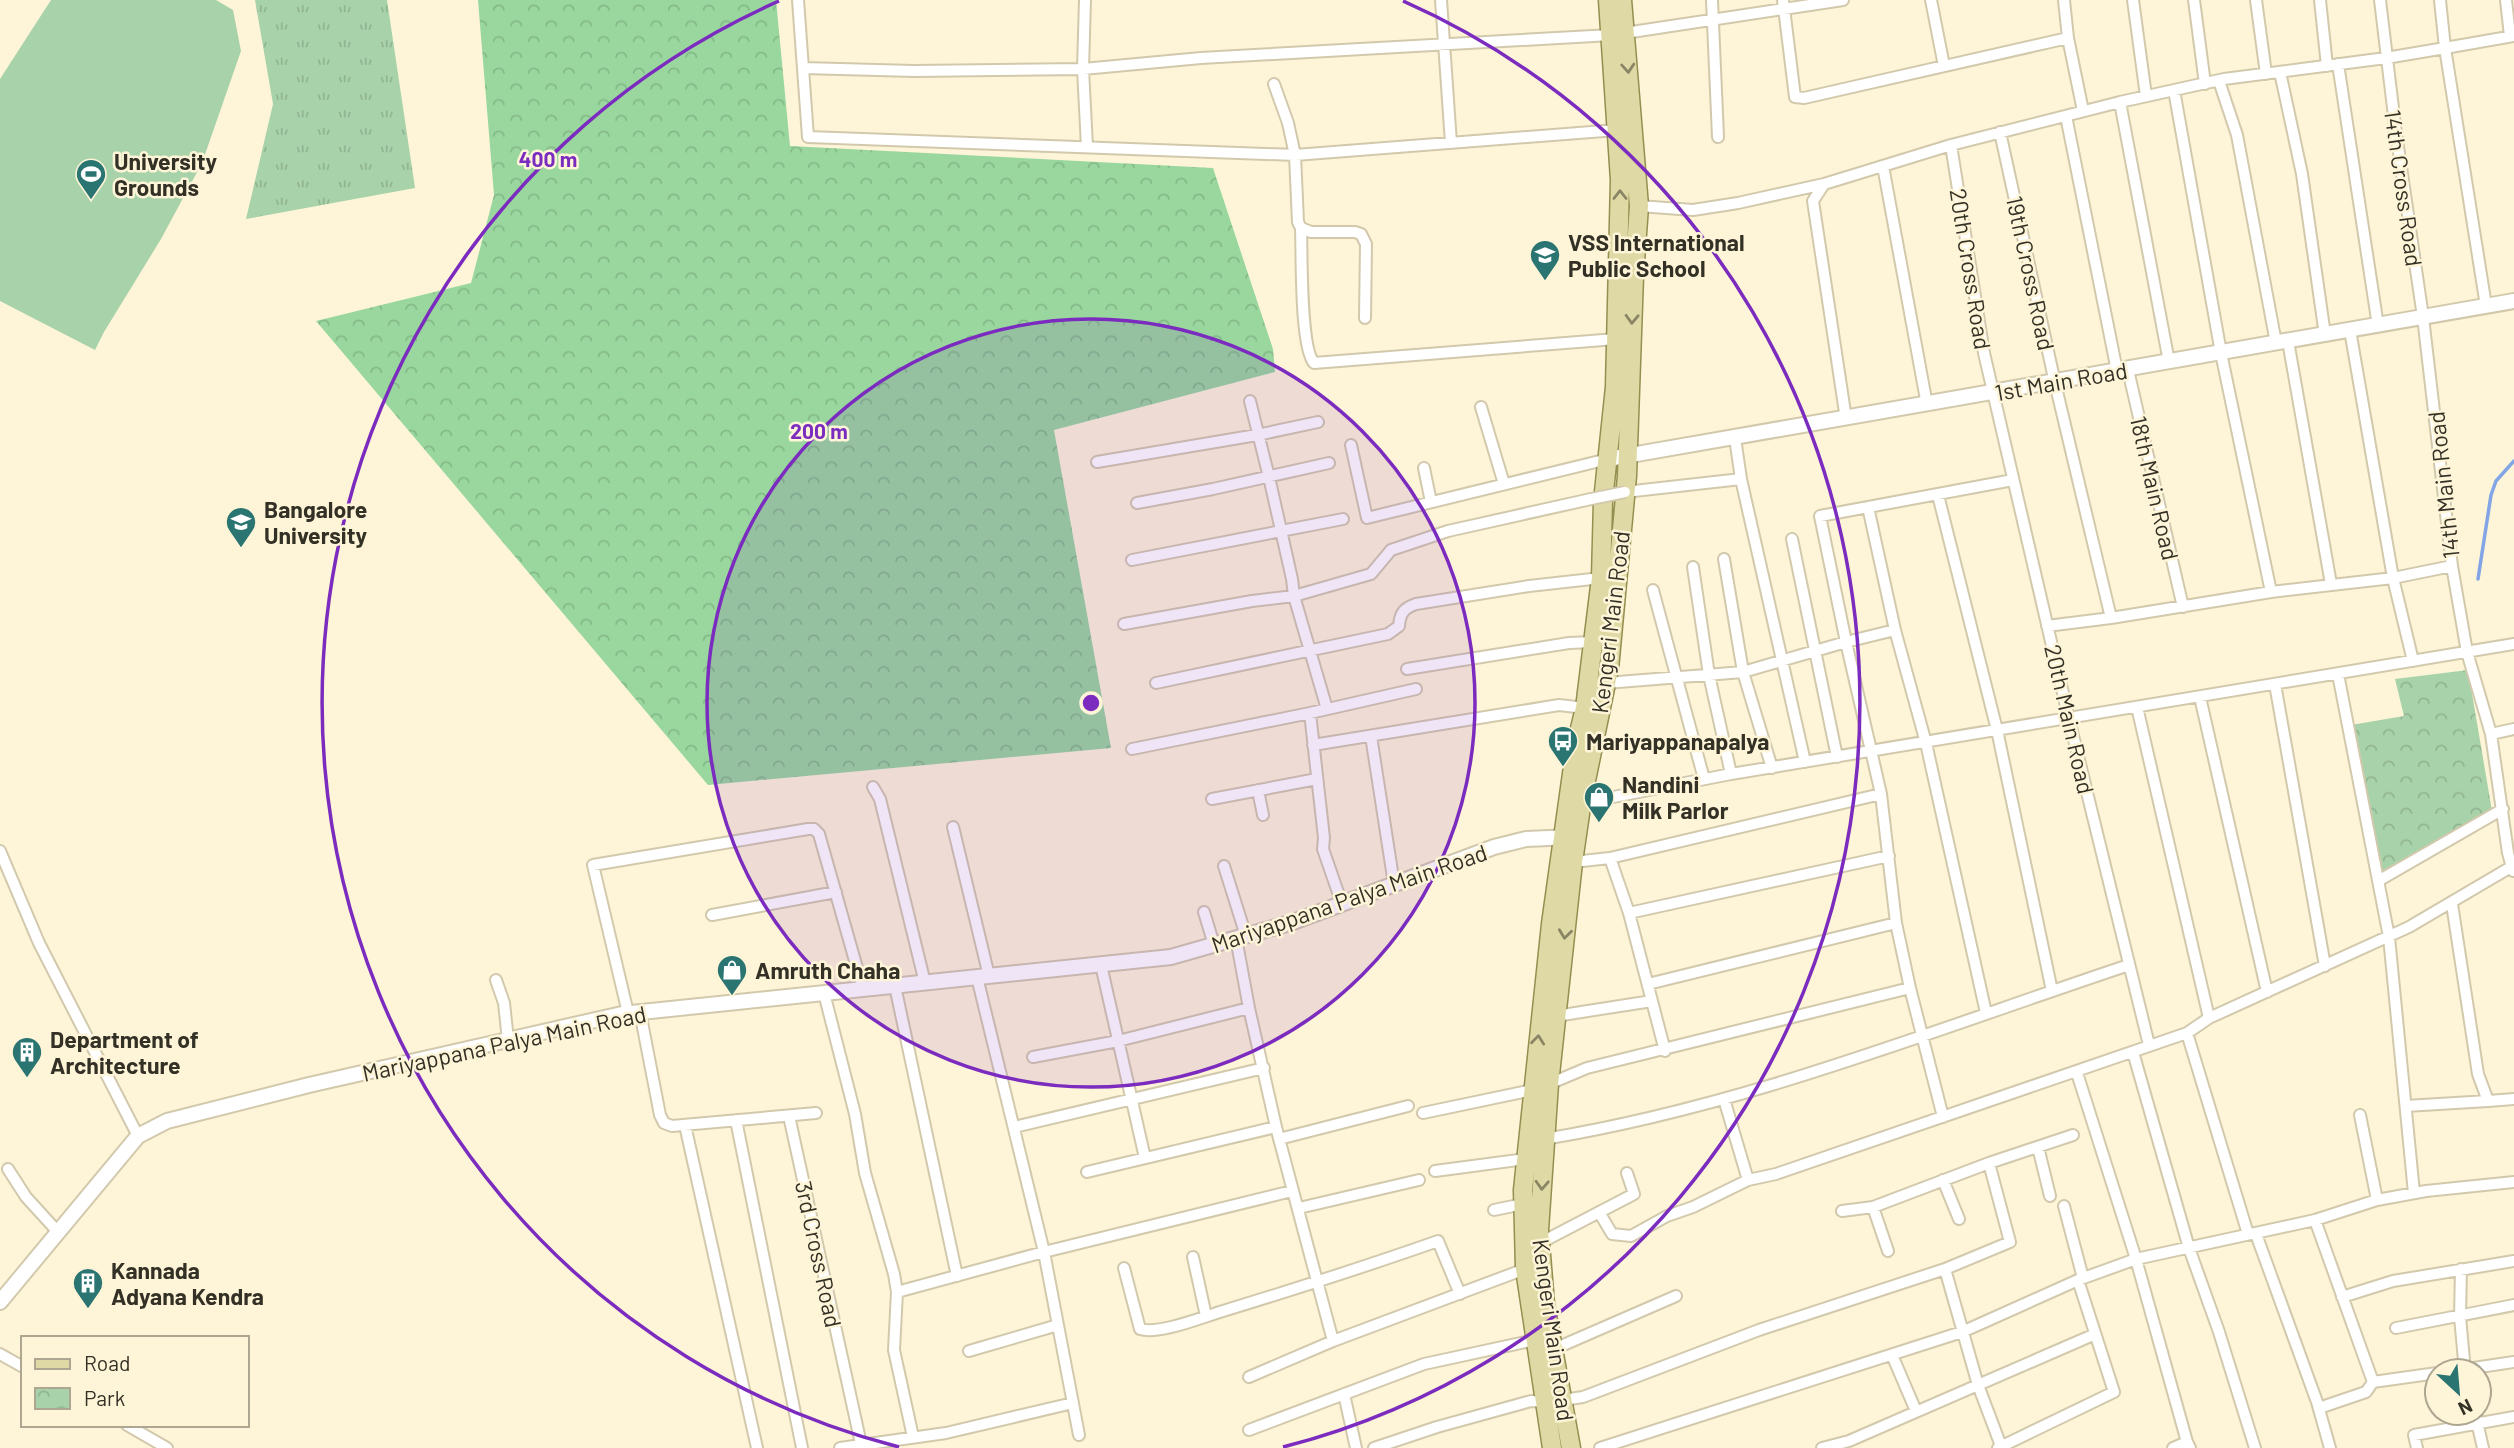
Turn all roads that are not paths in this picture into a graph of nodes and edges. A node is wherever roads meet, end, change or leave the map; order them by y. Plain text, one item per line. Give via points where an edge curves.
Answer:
1 (798, 0) edge
2 (1085, 0) edge
3 (1441, 0) edge
4 (1608, 0) edge
5 (1622, 0) edge
6 (1712, 0) edge
7 (1843, 0) edge
8 (1931, 0) edge
9 (2064, 0) edge
10 (2133, 0) edge
11 (2194, 0) edge
12 (2256, 0) edge
13 (2320, 0) edge
14 (2380, 0) edge
15 (2440, 0) edge
16 (2506, 0) edge
17 (1784, 4) edge
18 (1714, 19) junction
19 (1618, 34) junction
20 (2512, 36) edge
21 (2068, 38) junction
22 (1444, 44) junction
23 (2445, 48) junction
24 (2386, 58) junction
25 (2332, 65) junction
26 (1944, 66) junction
27 (803, 68) junction
28 (1083, 69) junction
29 (2280, 72) junction
30 (2266, 74) junction
31 (2218, 80) junction
32 (1274, 84) dead end
33 (2205, 84) junction
34 (2174, 90) junction
35 (2146, 96) junction
36 (2120, 102) junction
37 (2083, 111) junction
38 (2066, 116) junction
39 (1617, 130) junction
40 (2000, 132) junction
41 (1718, 137) dead end
42 (1451, 143) junction
43 (1951, 145) junction
44 (1087, 147) junction
45 (1295, 155) junction
46 (1883, 166) junction
47 (1824, 184) junction
48 (1639, 206) junction
49 (1301, 228) junction
50 (2514, 301) edge
51 (2486, 306) junction
52 (2424, 317) junction
53 (1365, 318) dead end
54 (2378, 326) junction
55 (2350, 330) junction
56 (2325, 335) junction
57 (1616, 339) junction
58 (2282, 342) junction
59 (2221, 353) junction
60 (2169, 362) junction
61 (2123, 370) junction
62 (2055, 383) junction
63 (1993, 393) junction
64 (1250, 401) dead end
65 (1927, 405) junction
66 (1481, 407) dead end
67 (1846, 419) junction
68 (1318, 422) dead end
69 (1258, 435) junction
70 (1735, 438) junction
71 (1351, 445) dead end
72 (1627, 457) junction
73 (1608, 459) junction
74 (1097, 462) dead end
75 (1329, 463) dead end
76 (1424, 468) dead end
77 (1269, 477) junction
78 (1741, 479) junction
79 (2013, 480) junction
80 (1504, 484) junction
81 (1625, 492) junction
82 (1937, 495) junction
83 (1431, 502) junction
84 (1137, 503) dead end
85 (1868, 508) junction
86 (1343, 519) dead end
87 (1279, 530) junction
88 (1792, 539) dead end
89 (1724, 559) dead end
90 (1132, 560) dead end
91 (2452, 566) junction
92 (1693, 567) dead end
93 (1601, 578) junction
94 (2393, 578) junction
95 (2331, 584) junction
96 (1653, 590) dead end
97 (2271, 592) junction
98 (1294, 596) junction
99 (2183, 607) junction
100 (2111, 618) junction
101 (1124, 624) dead end
102 (2048, 626) junction
103 (1895, 630) junction
104 (1593, 642) junction
105 (1846, 642) junction
106 (2514, 645) edge
107 (1311, 651) junction
108 (1814, 651) junction
109 (2467, 652) junction
110 (1783, 660) junction
111 (2413, 661) junction
112 (1407, 669) dead end
113 (1743, 672) junction
114 (2338, 674) junction
115 (1709, 675) junction
116 (1677, 678) junction
117 (1156, 683) dead end
118 (1606, 683) junction
119 (2275, 684) junction
120 (1416, 689) dead end
121 (2200, 697) junction
122 (2137, 707) junction
123 (1585, 708) junction
124 (1327, 709) junction
125 (1310, 713) junction
126 (2069, 719) junction
127 (2514, 729) edge
128 (1997, 730) junction
129 (2491, 734) junction
130 (1371, 736) junction
131 (1926, 743) junction
132 (1313, 745) junction
133 (1132, 749) dead end
134 (1870, 752) junction
135 (1837, 757) junction
136 (1805, 762) junction
137 (1772, 768) junction
138 (1731, 774) junction
139 (1317, 779) junction
140 (1703, 779) junction
141 (873, 787) dead end
142 (1258, 790) junction
143 (2514, 791) edge
144 (1881, 794) junction
145 (2501, 794) junction
146 (1212, 799) dead end
147 (1575, 801) junction
148 (2503, 809) junction
149 (1263, 815) dead end
150 (953, 827) dead end
151 (1570, 837) junction
152 (0, 852) edge
153 (1889, 856) junction
154 (1610, 858) junction
155 (1573, 862) junction
156 (1224, 866) dead end
157 (2512, 869) edge
158 (2378, 881) junction
159 (1394, 884) junction
160 (836, 892) junction
161 (1342, 904) junction
162 (2452, 904) junction
163 (1204, 912) dead end
164 (1629, 913) junction
165 (712, 915) dead end
166 (1896, 923) junction
167 (1241, 937) junction
168 (2389, 937) junction
169 (1214, 945) junction
170 (1101, 965) junction
171 (2129, 965) junction
172 (2325, 966) junction
173 (983, 977) junction
174 (496, 980) dead end
175 (925, 983) junction
176 (1647, 984) junction
177 (895, 986) junction
178 (1910, 988) junction
179 (863, 989) junction
180 (2052, 991) junction
181 (2267, 992) junction
182 (824, 993) junction
183 (1652, 1000) junction
184 (1249, 1009) junction
185 (634, 1012) junction
186 (1986, 1013) junction
187 (1556, 1016) junction
188 (2209, 1018) junction
189 (2187, 1033) junction
190 (1921, 1037) junction
191 (508, 1040) junction
192 (1118, 1041) junction
193 (2149, 1045) junction
194 (1665, 1051) junction
195 (2133, 1052) junction
196 (1033, 1057) dead end
197 (1264, 1068) junction
198 (2077, 1073) junction
199 (1541, 1087) junction
200 (1131, 1098) junction
201 (1724, 1099) junction
202 (2514, 1099) edge
203 (2488, 1101) junction
204 (1408, 1106) dead end
205 (2406, 1106) junction
206 (816, 1113) dead end
207 (1423, 1113) dead end
208 (2360, 1115) dead end
209 (789, 1116) junction
210 (1943, 1117) junction
211 (736, 1120) junction
212 (685, 1125) junction
213 (1014, 1127) junction
214 (1276, 1127) junction
215 (2073, 1135) dead end
216 (138, 1136) junction
217 (1279, 1139) junction
218 (1544, 1139) junction
219 (2038, 1147) junction
220 (1145, 1158) junction
221 (1526, 1159) junction
222 (1989, 1163) junction
223 (8, 1169) dead end
224 (1436, 1171) dead end
225 (1087, 1172) dead end
226 (1627, 1173) dead end
227 (1419, 1180) dead end
228 (1748, 1180) junction
229 (1943, 1180) junction
230 (2514, 1182) edge
231 (1292, 1191) junction
232 (2414, 1193) junction
233 (2050, 1196) dead end
234 (2377, 1200) junction
235 (1523, 1204) junction
236 (2064, 1206) dead end
237 (1873, 1207) junction
238 (1299, 1208) junction
239 (1494, 1210) dead end
240 (1842, 1211) dead end
241 (1599, 1212) junction
242 (1959, 1219) dead end
243 (2315, 1220) junction
244 (58, 1232) junction
245 (2248, 1234) junction
246 (1540, 1243) junction
247 (2189, 1248) junction
248 (1888, 1251) dead end
249 (1044, 1252) junction
250 (1193, 1257) dead end
251 (2136, 1259) junction
252 (2514, 1261) edge
253 (1124, 1268) dead end
254 (1525, 1269) junction
255 (1945, 1269) junction
256 (2461, 1269) junction
257 (957, 1276) junction
258 (2080, 1279) junction
259 (1316, 1283) junction
260 (897, 1292) junction
261 (1460, 1294) junction
262 (1676, 1296) dead end
263 (2342, 1297) junction
264 (0, 1302) edge
265 (2514, 1305) edge
266 (2460, 1315) junction
267 (1206, 1316) junction
268 (1058, 1325) junction
269 (2396, 1328) dead end
270 (1962, 1332) junction
271 (2093, 1335) junction
272 (1535, 1340) junction
273 (1333, 1341) junction
274 (1554, 1349) junction
275 (969, 1351) dead end
276 (0, 1354) edge
277 (1892, 1355) junction
278 (2460, 1357) edge
279 (2514, 1362) edge
280 (2493, 1365) edge
281 (21, 1366) edge
282 (2423, 1375) edge
283 (1248, 1377) dead end
284 (2373, 1382) junction
285 (1978, 1385) junction
286 (1345, 1394) junction
287 (1554, 1401) junction
288 (1073, 1403) junction
289 (2319, 1408) junction
290 (1916, 1411) junction
291 (2514, 1417) edge
292 (2493, 1418) edge
293 (130, 1427) edge
294 (2443, 1427) edge
295 (2478, 1427) edge
296 (1249, 1430) dead end
297 (1079, 1435) dead end
298 (913, 1437) junction
299 (861, 1444) junction
300 (2188, 1445) edge
301 (2000, 1447) edge
302 (167, 1448) edge
303 (757, 1448) edge
304 (802, 1448) edge
305 (840, 1448) edge
306 (1356, 1448) edge
307 (1374, 1448) edge
308 (1552, 1448) edge
309 (1571, 1448) edge
310 (1600, 1448) edge
311 (1822, 1448) edge
312 (2174, 1448) edge
313 (2255, 1448) edge
314 (2330, 1448) edge
315 (2417, 1448) edge
316 (2483, 1448) edge

1 - 27 street
2 - 28 street
3 - 22 street
4 - 19 main road, Kengeri Main Road
5 - 19 main road, Kengeri Main Road
6 - 18 street
7 - 17 street
8 - 26 street
9 - 21 street
10 - 35 street
11 - 33 street
12 - 30 street
13 - 25 street
14 - 24 street, 14th Cross Road
15 - 23 street
16 - 20 street
17 - 18 street
17 - 26 street via 1795,97
18 - 19 street
18 - 41 street
19 - 22 street
19 - 39 main road, Kengeri Main Road
19 -> 48 main road, Kengeri Main Road
20 - 23 street
21 - 26 street
21 - 37 street
22 - 28 street
22 - 42 street
23 - 24 street
23 - 51 street
24 - 25 street
24 - 52 street, 14th Cross Road
25 - 29 street
25 - 54 street
27 - 28 street
27 - 44 street via 808,137
28 - 44 street
29 - 30 street
29 - 56 street via 2302,174
30 - 31 street
31 - 33 street
31 - 58 street via 2237,135
32 - 45 street
33 - 34 street
34 - 35 street
34 - 59 street
35 - 36 street
36 - 37 street
36 - 60 street
37 - 38 street
38 - 40 street
38 - 61 street, 18th Main Road
39 - 42 street
57 -> 39 main road, Kengeri Main Road
40 - 43 street
40 - 62 street, 19th Cross Road
42 - 45 street
43 - 46 street
43 - 63 street, 20th Cross Road
44 - 45 street
45 - 49 street
46 - 47 street
46 - 65 street
47 - 48 street via 1693,210
47 - 67 street via 1813,201
48 -> 72 main road, Kengeri Main Road
49 - 53 street via 1356,232 1363,237
49 - 57 street via 1304,313 1314,363
50 - 51 street, 1st Main Road
51 - 52 street, 1st Main Road
52 - 54 street, 1st Main Road
52 - 91 street, 14th Main Road
54 - 55 street, 1st Main Road
55 - 56 street, 1st Main Road
55 - 94 street
56 - 58 street, 1st Main Road
57 - 73 main road, Kengeri Main Road
58 - 59 street, 1st Main Road
58 - 95 street
59 - 60 street, 1st Main Road
59 - 97 street
60 - 61 street, 1st Main Road
61 - 62 street, 1st Main Road
61 - 99 street, 18th Main Road
62 - 63 street, 1st Main Road
62 - 100 street, 19th Cross Road
63 - 65 street, 1st Main Road
63 - 79 street, 20th Main Road
64 - 69 street
65 - 67 street, 1st Main Road
66 - 80 street
67 - 70 street, 1st Main Road
68 - 69 street
69 - 74 street
69 - 77 street
70 - 72 street, 1st Main Road
70 - 78 street
71 - 83 street via 1367,518
72 - 73 street, 1st Main Road
72 - 81 main road, Kengeri Main Road
73 - 80 street
73 - 93 main road, Kengeri Main Road
75 - 77 street
76 - 83 street
77 - 84 street
77 - 87 street
78 - 81 street
78 - 110 street
79 - 82 street
79 - 102 street, 20th Main Road
80 - 83 street
81 - 98 street, bridge via 1448,531 1391,550 1371,574
81 - 118 main road, Kengeri Main Road
82 - 85 street
82 - 128 street
85 - 103 street
85 - 105 street via 1821,516
86 - 87 street
87 - 90 street
87 - 98 street
88 - 108 street
89 - 113 street
91 - 94 street
91 - 109 street, 14th Main Road
92 - 115 street
93 - 104 main road, Kengeri Main Road
93 - 107 street via 1416,604 1400,614 1399,625 1388,634
94 - 95 street
94 - 111 street
95 - 97 street
96 - 116 street
97 - 99 street
98 - 101 street
98 - 107 street
99 - 100 street
100 - 102 street
102 - 126 street, 20th Main Road
103 - 105 street
103 - 131 street
104 - 112 street
104 - 123 main road, Kengeri Main Road
105 - 108 street
105 - 134 street
106 - 109 street
107 - 117 street
107 - 124 street
108 - 110 street
108 - 135 street
109 - 111 street
109 - 129 street, 14th Main Road
110 - 113 street
110 - 136 street
111 - 114 street
113 - 115 street
113 - 137 street
114 - 119 street
114 - 158 street
115 - 116 street
115 - 138 street
116 - 118 street
116 - 140 street
118 - 147 main road, Kengeri Main Road
119 - 121 street
119 - 172 street
120 - 124 street
121 - 122 street
121 - 181 street
122 - 126 street
122 - 188 street
123 - 130 street via 1559,705
123 - 147 main road, Kengeri Main Road
124 - 125 street
125 - 132 street
125 - 133 street
126 - 128 street
126 - 171 street, 20th Main Road
127 - 129 street
128 - 131 street
128 - 180 street
129 - 145 street, 14th Main Road
130 - 132 street
130 - 159 street
131 - 134 street
131 - 186 street
132 - 139 street
134 - 135 street
134 - 144 street
135 - 136 street
136 - 137 street
137 - 138 street
138 - 140 street
139 - 142 street
139 - 161 street via 1322,849
140 - 147 street
141 - 175 street via 880,799
142 - 146 street
142 - 149 street
143 - 145 street
144 - 153 street
144 - 154 street
145 - 148 street, 14th Main Road
147 - 151 main road, Kengeri Main Road
148 - 157 street, 14th Main Road
148 - 158 street
150 - 173 street
151 - 155 main road, Kengeri Main Road
151 - 159 street, Mariyappana Palya Main Road via 1526,839 1494,847
199 -> 151 main road, Kengeri Main Road via 1542,994
152 - 216 street via 39,943
153 - 164 street
153 - 166 street
154 - 155 street
154 - 164 street
155 -> 187 main road, Kengeri Main Road
156 - 167 street
157 - 162 street
158 - 168 street
159 - 161 street, Mariyappana Palya Main Road
160 - 165 street
160 - 179 street
160 - 185 street via 814,829 593,866
161 - 167 street, Mariyappana Palya Main Road
162 - 168 street
162 - 203 street via 2479,1074
163 - 169 street
164 - 176 street
166 - 176 street
166 - 178 street
167 - 169 street, Mariyappana Palya Main Road
167 - 184 street
168 - 172 street
168 - 205 street
169 - 170 street, Mariyappana Palya Main Road via 1171,957
170 - 173 street, Mariyappana Palya Main Road
170 - 192 street
171 - 180 street
171 - 193 street, 20th Main Road
172 - 181 street
173 - 175 street, Mariyappana Palya Main Road
173 - 213 street
174 - 191 street
175 - 177 street, Mariyappana Palya Main Road
176 - 183 street
177 - 179 street, Mariyappana Palya Main Road
177 - 257 street
178 - 190 street
178 - 194 street
179 - 182 street, Mariyappana Palya Main Road
180 - 186 street
181 - 188 street
182 - 185 street, Mariyappana Palya Main Road
182 - 260 street
183 - 187 street
183 - 194 street
184 - 192 street
184 - 197 street
185 - 191 street, Mariyappana Palya Main Road
185 - 212 street via 660,1115 664,1123
186 - 190 street
187 - 199 main road, Kengeri Main Road
188 - 189 street
189 - 193 street
189 - 245 street
190 - 201 street
190 - 210 street
191 - 216 street, Mariyappana Palya Main Road via 167,1121
192 - 196 street
192 - 200 street
193 - 195 street
194 - 199 street via 1587,1068
195 - 198 street
195 - 247 street
197 - 200 street
197 - 214 street
198 - 210 street
198 - 251 street
199 - 207 street
199 - 218 main road, Kengeri Main Road
199 - 221 main road, Kengeri Main Road
200 - 213 street
200 - 220 street
201 - 218 street via 1602,1130
201 - 228 street
202 - 203 street
203 - 205 street
204 - 217 street
205 - 232 street
206 - 209 street
208 - 234 street
209 - 211 street
209 - 299 street, 3rd Cross Road
210 - 228 street
211 - 212 street
211 - 304 street
212 - 303 street
213 - 249 street
214 - 217 street
214 - 220 street
215 - 219 street
216 - 244 street, Mariyappana Palya Main Road
217 - 231 street
218 -> 246 main road, Kengeri Main Road
219 - 222 street
219 - 233 street
220 - 225 street
221 - 224 street
221 - 235 main road, Kengeri Main Road
222 - 229 street
222 - 255 street via 2010,1242
223 - 244 street
226 - 241 street via 1634,1194
227 - 238 street
228 - 241 street via 1631,1236 1612,1234
229 - 237 street
229 - 242 street
230 - 232 street
231 - 238 street
231 - 249 street
232 - 234 street
234 - 243 street
235 - 239 street
235 - 254 main road, Kengeri Main Road
236 - 258 street
237 - 240 street
237 - 248 street
238 - 259 street
241 - 246 street
243 - 245 street
243 - 263 street
244 - 264 street, Mariyappana Palya Main Road
245 - 247 street
245 - 289 street via 2256,1234
246 - 274 main road, Kengeri Main Road
247 - 251 street
247 - 313 street
249 - 257 street
249 - 268 street
250 - 267 street
251 - 258 street
251 - 300 street
252 - 256 street
253 - 267 street via 1140,1329
254 - 261 street
254 - 272 main road, Kengeri Main Road
255 - 270 street
255 - 287 street via 1759,1330 1583,1397
256 - 263 street via 2393,1281
256 - 266 street
257 - 260 street
258 - 270 street
258 - 271 street
259 - 261 street via 1438,1241
259 - 267 street
259 - 273 street
260 - 298 street via 894,1350
261 - 273 street
262 - 274 street
263 - 284 street
265 - 266 street
266 - 269 street
266 - 278 street
268 - 275 street
268 - 288 street
270 - 277 street
270 - 285 street
271 - 285 street
271 - 301 street via 2114,1392
272 - 286 street via 1424,1364
272 - 287 main road, Kengeri Main Road
273 - 283 street
274 - 287 main road, Kengeri Main Road
276 - 281 street
277 - 290 street
277 - 310 street
279 - 280 street
282 - 284 street
284 - 289 street via 2366,1392
285 - 290 street
285 - 301 street
286 - 296 street
286 - 306 street
287 - 307 street via 1531,1401
287 - 308 main road, Kengeri Main Road
287 - 309 main road, Kengeri Main Road
288 - 297 street
288 - 298 street
289 - 314 street
290 - 311 street
291 - 292 street
293 - 302 street
294 - 315 street via 2414,1435
295 - 316 street
298 - 299 street
299 - 305 street
300 - 312 street

